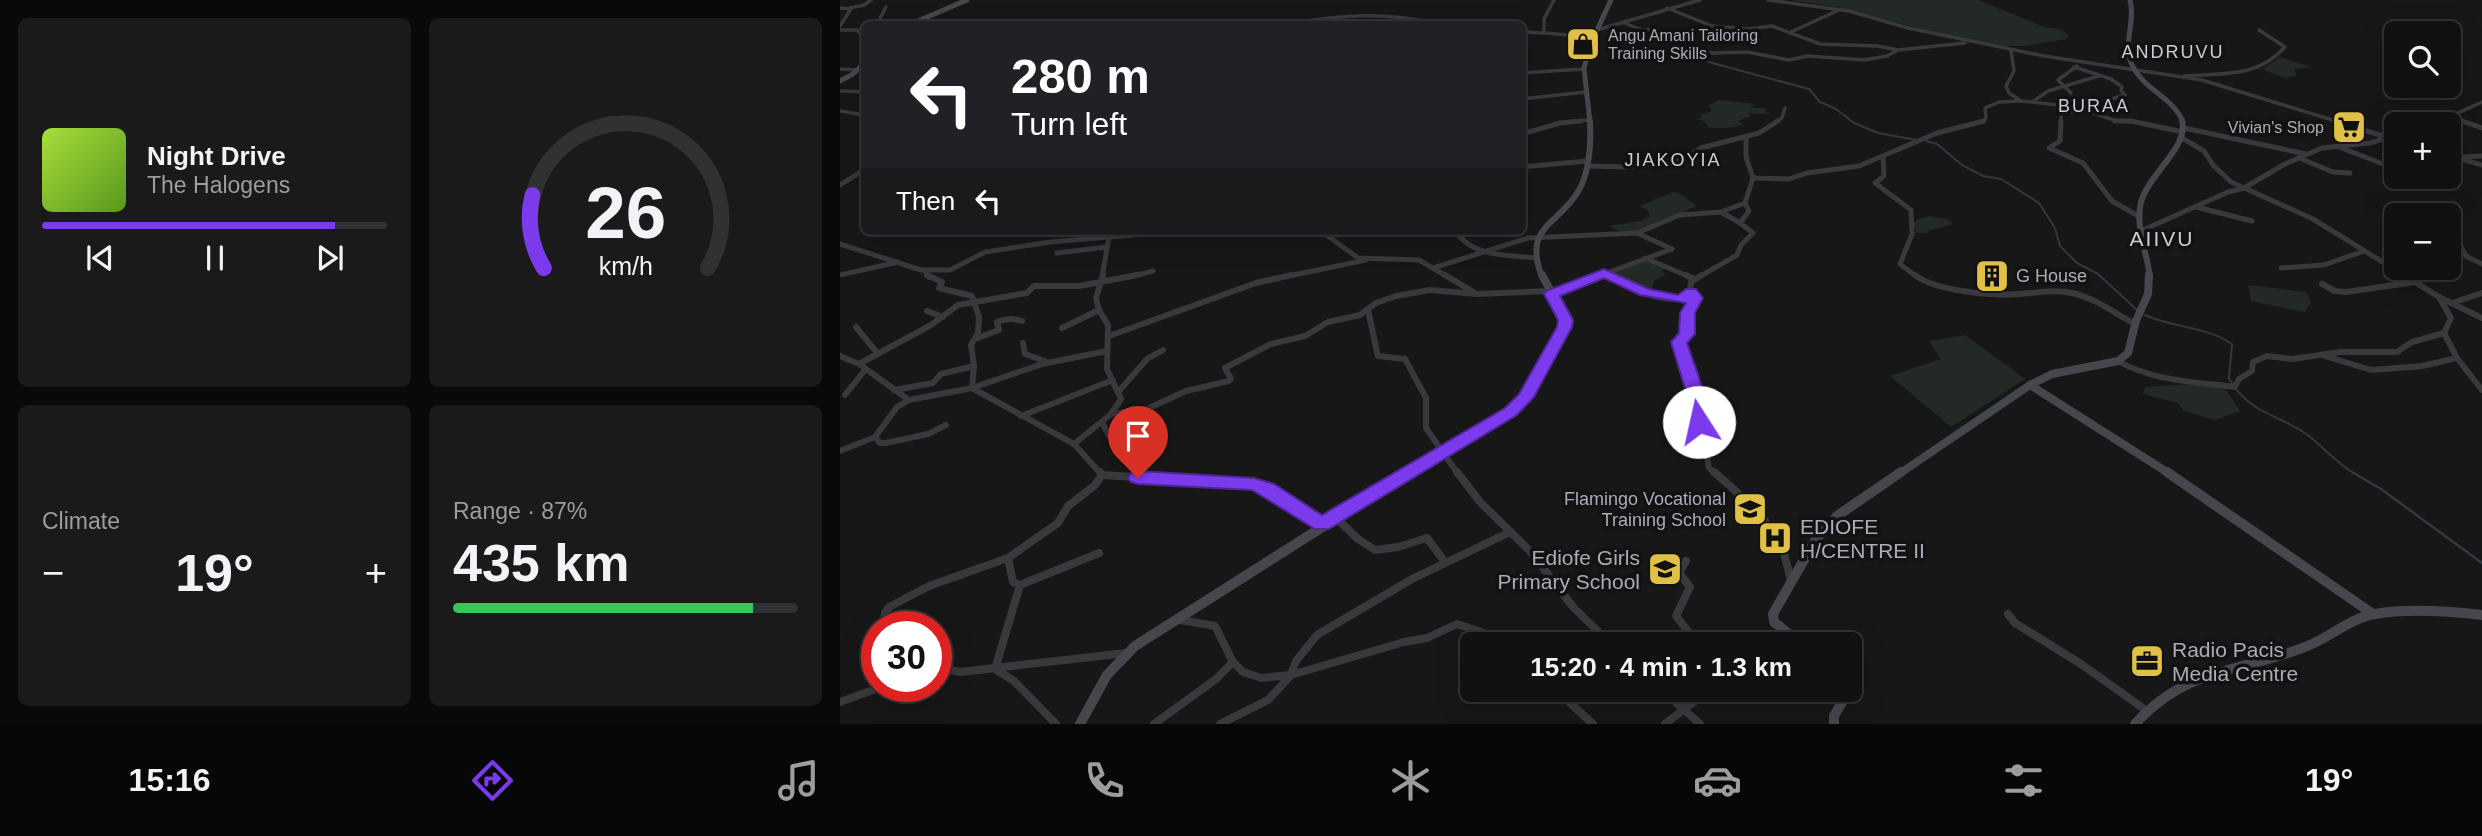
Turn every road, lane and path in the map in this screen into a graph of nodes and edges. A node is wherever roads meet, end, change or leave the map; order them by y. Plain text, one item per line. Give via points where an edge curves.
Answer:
1 (871, 0) edge
2 (967, 0) edge
3 (1554, 0) edge
4 (1611, 0) edge
5 (1700, 0) edge
6 (1768, 0) edge
7 (2130, 0) edge
8 (886, 7) dead end
9 (840, 8) edge
10 (850, 8) junction
11 (1667, 8) junction
12 (1841, 9) junction
13 (879, 21) edge
14 (918, 21) edge
15 (1311, 21) edge
16 (1422, 21) edge
17 (1622, 22) junction
18 (840, 28) edge
19 (1600, 29) junction
20 (2259, 30) dead end
21 (1526, 32) edge
22 (1791, 32) junction
23 (1544, 33) junction
24 (861, 34) edge
25 (1592, 37) junction
26 (1970, 42) junction
27 (1898, 50) junction
28 (2011, 50) junction
29 (2081, 63) junction
30 (861, 66) edge
31 (2074, 67) junction
32 (840, 69) edge
33 (1584, 69) junction
34 (2133, 69) junction
35 (858, 70) junction
36 (1526, 73) edge
37 (2099, 76) junction
38 (2179, 76) junction
39 (840, 81) edge
40 (2064, 86) junction
41 (840, 91) edge
42 (861, 92) edge
43 (1585, 92) junction
44 (2071, 93) dead end
45 (1526, 99) edge
46 (2021, 101) junction
47 (2032, 102) junction
48 (2482, 102) edge
49 (1784, 108) dead end
50 (840, 111) edge
51 (2083, 111) junction
52 (2461, 112) edge
53 (2061, 113) junction
54 (861, 115) edge
55 (1588, 120) junction
56 (2461, 121) edge
57 (2482, 128) edge
58 (1526, 133) edge
59 (2183, 133) junction
60 (1746, 137) junction
61 (2384, 137) edge
62 (2384, 139) edge
63 (2337, 146) junction
64 (2308, 154) junction
65 (1883, 156) junction
66 (2482, 156) edge
67 (2299, 158) junction
68 (2461, 158) edge
69 (2461, 159) edge
70 (1587, 163) junction
71 (2384, 164) edge
72 (2482, 165) edge
73 (1526, 167) edge
74 (861, 172) edge
75 (2350, 173) dead end
76 (1753, 178) junction
77 (840, 185) edge
78 (2244, 188) junction
79 (1745, 203) junction
80 (2195, 207) junction
81 (1721, 212) junction
82 (2140, 217) junction
83 (2252, 221) dead end
84 (1740, 223) junction
85 (2141, 231) junction
86 (1637, 233) junction
87 (1101, 235) edge
88 (1108, 235) edge
89 (1327, 235) edge
90 (1458, 235) edge
91 (1537, 238) junction
92 (840, 244) edge
93 (1107, 247) junction
94 (2461, 247) edge
95 (1481, 251) junction
96 (2364, 251) junction
97 (1056, 253) dead end
98 (1537, 258) junction
99 (1645, 258) junction
100 (1366, 260) junction
101 (900, 262) junction
102 (2482, 264) edge
103 (1433, 268) junction
104 (2281, 268) dead end
105 (925, 271) junction
106 (1153, 271) dead end
107 (1604, 273) junction
108 (840, 275) edge
109 (1694, 279) junction
110 (2415, 282) junction
111 (1100, 284) junction
112 (2322, 284) dead end
113 (1550, 292) junction
114 (1691, 292) junction
115 (2482, 293) edge
116 (1477, 294) junction
117 (2439, 297) junction
118 (972, 302) junction
119 (2452, 303) junction
120 (1098, 310) junction
121 (1368, 310) junction
122 (927, 311) dead end
123 (943, 317) junction
124 (2482, 318) edge
125 (1022, 321) dead end
126 (2135, 324) junction
127 (856, 327) dead end
128 (1062, 328) dead end
129 (2444, 333) junction
130 (1110, 336) junction
131 (975, 339) junction
132 (1023, 344) dead end
133 (1163, 350) dead end
134 (1107, 351) junction
135 (878, 355) junction
136 (840, 356) edge
137 (2324, 356) junction
138 (2457, 358) junction
139 (1054, 361) junction
140 (2118, 362) junction
141 (974, 366) junction
142 (862, 367) junction
143 (1113, 380) junction
144 (2030, 385) junction
145 (972, 388) junction
146 (894, 390) junction
147 (2482, 390) edge
148 (1119, 391) junction
149 (845, 395) dead end
150 (909, 400) junction
151 (1111, 415) junction
152 (1021, 416) junction
153 (1102, 422) junction
154 (946, 425) dead end
155 (1109, 436) dead end
156 (875, 437) junction
157 (1074, 444) junction
158 (840, 451) edge
159 (1441, 451) junction
160 (1102, 475) junction
161 (1335, 517) junction
162 (1322, 524) junction
163 (1510, 532) junction
164 (1099, 553) dead end
165 (1008, 558) junction
166 (1445, 562) junction
167 (1686, 562) dead end
168 (1791, 582) junction
169 (1020, 585) junction
170 (886, 611) edge
171 (2008, 614) dead end
172 (2373, 614) junction
173 (2482, 615) edge
174 (1178, 619) junction
175 (1481, 632) edge
176 (1599, 632) edge
177 (1689, 632) edge
178 (1786, 632) edge
179 (1128, 652) junction
180 (1233, 662) junction
181 (995, 669) junction
182 (952, 670) edge
183 (1291, 675) junction
184 (861, 694) edge
185 (840, 702) edge
186 (1569, 702) edge
187 (1677, 702) edge
188 (1694, 702) edge
189 (1843, 702) edge
190 (1685, 709) junction
191 (2147, 711) junction
192 (1056, 724) edge
193 (1080, 724) edge
194 (1154, 724) edge
195 (1220, 724) edge
196 (1593, 724) edge
197 (1665, 724) edge
198 (1700, 724) edge
199 (1834, 724) edge
200 (2135, 724) edge

1 - 10 street
2 - 14 street
3 - 23 street via 1544,19
4 - 19 street
5 - 11 street
6 - 12 street
7 - 34 street via 2135,11 2129,40
8 - 13 street
9 - 10 street
10 - 18 street
11 - 17 street
11 - 22 street via 1713,26 1770,26
12 - 22 street
12 - 26 street
15 - 16 street via 1372,12
17 - 19 street
17 - 27 street via 1642,30 1656,29 1717,54 1864,60
18 - 24 street
19 - 25 street
20 - 38 street via 2285,47 2269,64 2253,70
21 - 23 street
22 - 27 street via 1827,45
23 - 25 street
25 - 33 street
26 - 27 street
26 - 28 street
28 - 29 street
28 - 46 street via 2014,71 2006,86
29 - 31 street
29 - 34 street
30 - 35 street
31 - 37 street
31 - 40 street via 2058,80
32 - 35 street
33 - 36 street
33 - 43 street
34 - 38 street
34 - 59 street via 2178,111
35 - 39 street
37 - 40 street
37 - 51 street via 2117,82 2125,95 2085,106
38 - 61 street via 2226,86
40 - 44 street
40 - 47 street via 2044,91
41 - 42 street
43 - 45 street
43 - 55 street
46 - 47 street
46 - 65 street via 1999,102 1984,109 1983,123 1937,133
47 - 53 street via 2065,106
48 - 52 street
49 - 60 street via 1778,121
50 - 54 street
51 - 53 street
51 - 59 street
53 - 82 street via 2060,141 2049,148 2083,163 2112,201
55 - 58 street
55 - 70 street
56 - 57 street
59 - 64 street
59 - 78 street via 2227,180
59 - 82 street via 2143,198
60 - 70 street via 1701,148 1679,159 1628,167
60 - 76 street
62 - 63 street
63 - 64 street
63 - 71 street
64 - 67 street
65 - 76 street via 1859,166 1789,179
65 - 126 street via 1884,176 1875,183 1910,210 1913,222 1912,240 1899,264 1924,283 2017,294 2075,293
66 - 68 street
67 - 75 street via 2333,172
67 - 78 street
69 - 72 street
70 - 73 street
70 - 91 street via 1576,199
74 - 77 street
76 - 79 street
78 - 80 street
78 - 96 street via 2313,219
79 - 81 street
79 - 84 street via 1749,211
80 - 83 street
80 - 85 street
81 - 84 street
81 - 86 street via 1689,213
82 - 85 street
84 - 109 street via 1753,233 1739,253
85 - 126 street via 2150,283
86 - 91 street
86 - 99 street via 1672,248
87 - 105 street via 993,250 956,268
88 - 93 street
89 - 100 street via 1353,256
90 - 95 street
91 - 95 street
91 - 98 street
92 - 101 street
93 - 97 street
93 - 111 street
94 - 102 street via 2466,256
95 - 98 street
95 - 103 street
96 - 104 street via 2314,268
96 - 110 street
98 - 113 street
99 - 107 street
99 - 109 street
100 - 103 street via 1415,259
100 - 130 street via 1267,280
101 - 105 street
101 - 108 street
103 - 116 street
105 - 118 street via 942,282 940,288 971,295
106 - 111 street
107 - 113 street
107 - 114 street via 1645,292 1674,299
109 - 114 street
110 - 112 street via 2346,292
110 - 117 street
111 - 118 street via 1034,286 1027,293
111 - 120 street
113 - 116 street
113 - 159 street via 1566,320 1565,327 1525,397 1495,423
114 - 168 street via 1695,301 1687,313 1687,334 1679,342 1696,398 1706,458 1715,475 1752,505 1779,540
115 - 119 street
116 - 121 street via 1419,291 1384,300
117 - 119 street
117 - 129 street via 2451,318
118 - 123 street
118 - 131 street via 979,317
119 - 124 street
120 - 128 street
120 - 130 street
121 - 151 street via 1232,362 1225,368 1229,381
121 - 159 street via 1378,356 1408,361 1426,398 1426,428
122 - 123 street
123 - 135 street
125 - 131 street via 1003,319 997,322 999,330
126 - 140 street via 2129,353
127 - 135 street
129 - 137 street via 2412,342 2397,352
129 - 138 street
130 - 134 street
131 - 141 street via 971,345
132 - 139 street via 1030,358
133 - 148 street via 1147,359
134 - 139 street
134 - 143 street via 1107,369
135 - 142 street
136 - 142 street
137 - 138 street via 2368,370
137 - 140 street via 2264,356 2253,362 2252,371 2235,387 2228,388 2140,372
138 - 147 street
139 - 145 street
140 - 144 street via 2052,374
141 - 145 street
141 - 146 street via 941,374 931,384
142 - 146 street
142 - 149 street
143 - 148 street
143 - 152 street
144 - 168 street via 1837,516 1815,539
144 - 172 street via 2161,468
145 - 150 street
145 - 152 street
146 - 150 street
148 - 151 street via 1120,403
150 - 156 street via 897,407
151 - 153 street
152 - 157 street
153 - 155 street
153 - 157 street
154 - 156 street via 886,443
156 - 158 street
157 - 160 street
159 - 161 street
159 - 163 street
160 - 162 street via 1254,484
160 - 165 street via 1068,506 1058,523
161 - 162 street
161 - 166 street via 1375,550 1427,538
162 - 174 street
163 - 166 street
163 - 176 street
164 - 169 street
165 - 169 street via 1013,582
165 - 170 street via 929,586
166 - 183 street via 1317,635
167 - 177 street via 1679,573 1690,587 1676,616
168 - 178 street via 1773,614 1774,622
169 - 181 street
171 - 191 street
172 - 173 street via 2433,611
172 - 191 street via 2310,645 2192,680
174 - 179 street
174 - 180 street via 1215,626
175 - 183 street via 1457,624 1416,641
179 - 181 street
179 - 193 street via 1098,688
180 - 183 street via 1261,678
180 - 194 street
181 - 182 street
181 - 192 street via 1018,681
183 - 195 street via 1268,700
184 - 185 street
186 - 196 street
187 - 190 street
188 - 190 street
189 - 199 street
190 - 197 street
190 - 198 street
191 - 200 street

